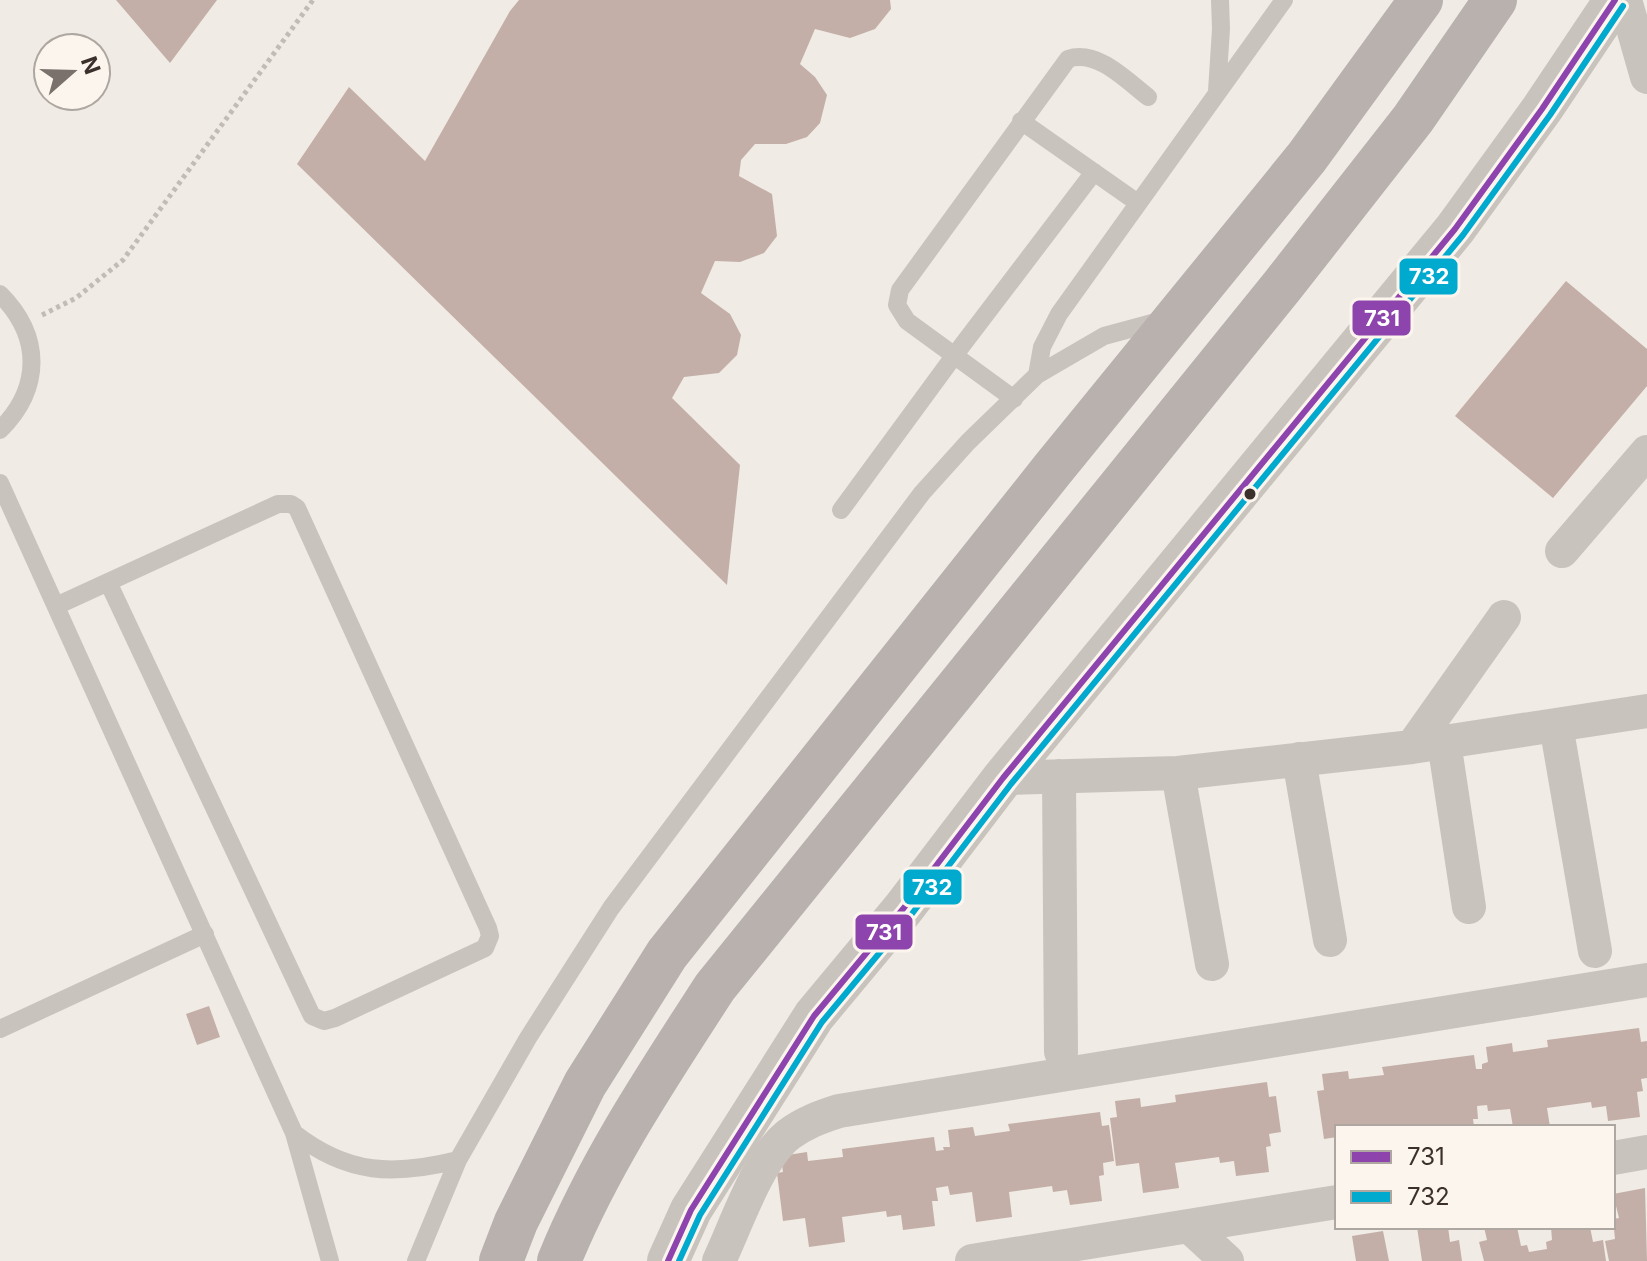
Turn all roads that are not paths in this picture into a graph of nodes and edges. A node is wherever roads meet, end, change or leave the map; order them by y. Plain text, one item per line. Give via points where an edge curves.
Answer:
1 (1220, 0) edge
2 (1284, 0) edge
3 (1421, 0) edge
4 (1495, 0) edge
5 (1630, 12) edge
6 (1647, 77) edge
7 (1217, 91) junction
8 (1148, 97) dead end
9 (1021, 121) junction
10 (1094, 172) junction
11 (1138, 203) junction
12 (0, 294) edge
13 (1177, 317) junction
14 (954, 356) junction
15 (1037, 375) junction
16 (1014, 399) junction
17 (0, 430) edge
18 (1647, 452) edge
19 (0, 483) edge
20 (841, 510) dead end
21 (1562, 551) dead end
22 (108, 582) junction
23 (56, 606) junction
24 (1504, 617) dead end
25 (1647, 711) edge
26 (1556, 725) junction
27 (1428, 744) junction
28 (1299, 759) junction
29 (1178, 773) junction
30 (1059, 776) junction
31 (1003, 778) junction
32 (1469, 907) dead end
33 (205, 934) junction
34 (1330, 940) dead end
35 (1595, 951) dead end
36 (1212, 964) dead end
37 (1647, 980) edge
38 (0, 1029) edge
39 (1061, 1052) dead end
40 (294, 1133) junction
41 (1647, 1152) edge
42 (1615, 1158) edge
43 (458, 1160) junction
44 (1335, 1202) edge
45 (1174, 1229) junction
46 (330, 1261) edge
47 (416, 1261) edge
48 (501, 1261) edge
49 (559, 1261) edge
50 (668, 1261) edge
51 (719, 1261) edge
52 (972, 1261) edge
53 (1133, 1261) edge
54 (1227, 1261) edge

1 - 7 lane
2 - 7 lane
3 - 13 main road via 1307,157
4 - 49 main road via 1413,119 1283,285 715,987 636,1109
5 - 6 street
5 - 31 street via 1534,121 1455,229
7 - 11 lane
8 - 9 lane via 1091,57 1080,55 1060,67
9 - 10 lane
9 - 14 lane via 898,297 901,314
10 - 11 lane
10 - 14 lane
11 - 15 lane via 1049,330
12 - 17 lane via 23,324 32,363 23,401
13 - 15 lane via 1104,336
13 - 48 main road via 667,954 585,1084
14 - 16 lane
14 - 20 lane
15 - 16 lane
16 - 43 lane via 922,493 611,908
18 - 21 street
19 - 23 lane
22 - 22 lane via 312,1016 335,1018 485,948 488,928 297,508 278,504
22 - 23 lane
23 - 33 lane
24 - 27 street
25 - 26 street
26 - 27 street
26 - 35 street
27 - 28 street
27 - 32 street
28 - 29 street
28 - 34 street
29 - 30 street
29 - 36 street
30 - 31 street
30 - 39 street
31 - 50 street via 814,1016 691,1210
33 - 38 lane
33 - 40 lane
37 - 51 street via 839,1111 811,1120 767,1159
40 - 43 lane via 316,1151 368,1169 424,1169
40 - 46 lane
41 - 42 street
43 - 47 lane
44 - 45 street
45 - 52 street
45 - 53 street
45 - 54 street

